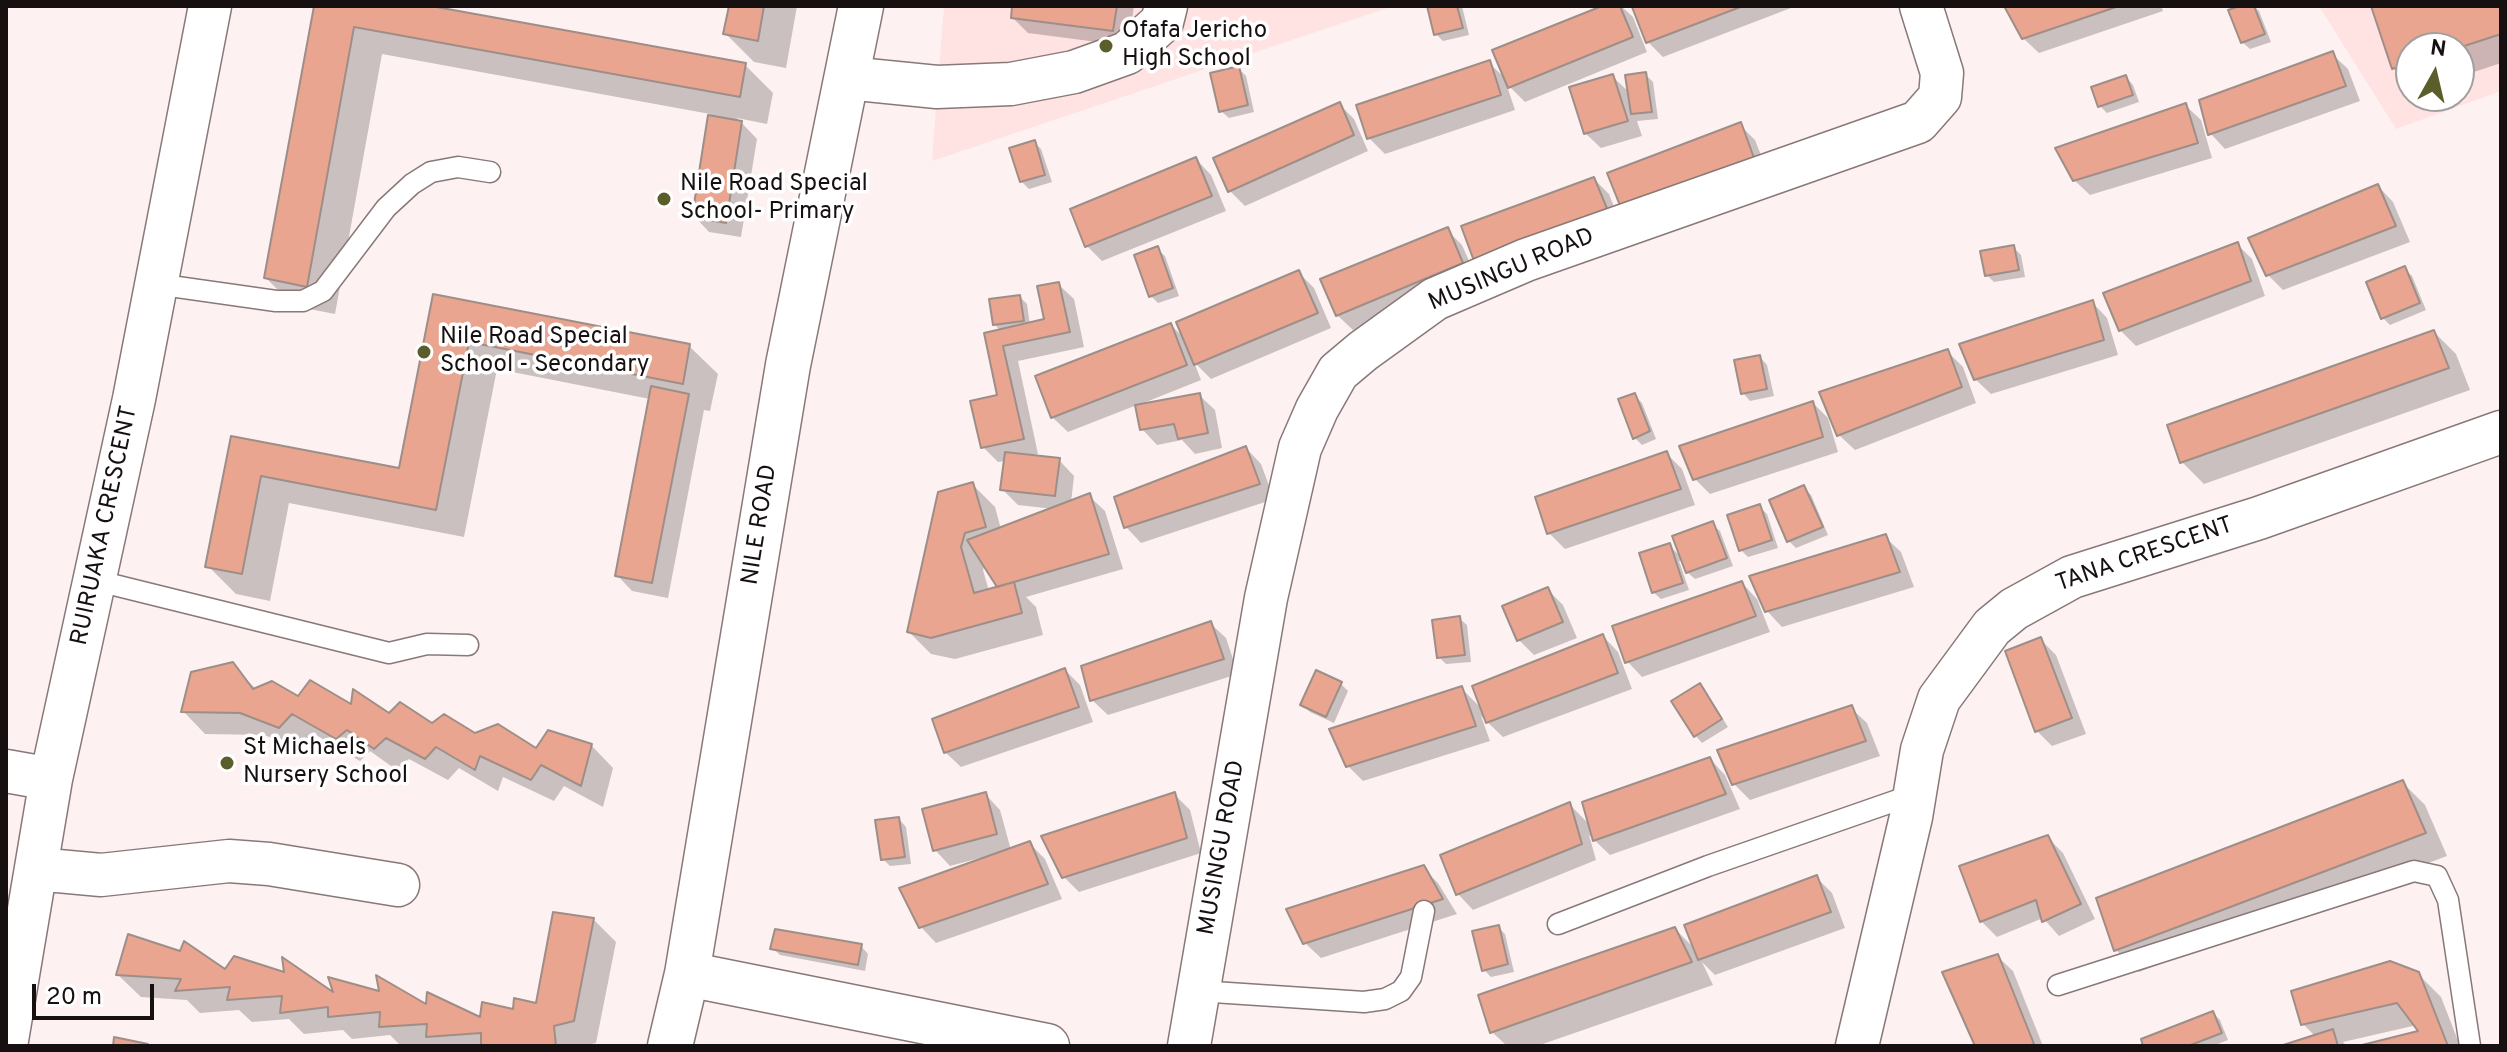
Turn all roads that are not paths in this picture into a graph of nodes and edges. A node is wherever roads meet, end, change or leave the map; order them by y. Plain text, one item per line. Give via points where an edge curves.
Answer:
1 (210, 6) edge
2 (861, 6) edge
3 (1166, 6) edge
4 (1921, 6) edge
5 (847, 78) junction
6 (490, 172) dead end
7 (156, 284) junction
8 (2501, 432) edge
9 (94, 580) junction
10 (468, 645) dead end
11 (6, 771) edge
12 (51, 779) junction
13 (1915, 794) junction
14 (36, 869) junction
15 (398, 885) dead end
16 (1424, 911) dead end
17 (1558, 924) dead end
18 (687, 974) junction
19 (2058, 985) dead end
20 (1198, 991) junction
21 (6, 1046) edge
22 (670, 1046) edge
23 (1047, 1046) edge
24 (1189, 1046) edge
25 (1857, 1046) edge
26 (2470, 1046) edge

1 - 7 street, RUIRUAKA CRESCENT
2 - 5 street, NILE ROAD
3 - 5 street via 1162,22 1127,53 1074,72 1011,84 937,87
4 - 20 street, MUSINGU ROAD via 1942,73 1940,97 1918,122 1526,260 1448,293 1338,372 1300,448 1266,598
5 - 18 street, NILE ROAD via 788,365
6 - 7 lane via 458,167 431,172 412,184 386,208 323,291 303,301
7 - 9 street, RUIRUAKA CRESCENT
8 - 13 street, TANA CRESCENT via 2072,577 2014,609 1992,627 1939,699
9 - 10 lane via 389,653 427,644
9 - 12 street, RUIRUAKA CRESCENT
11 - 12 street
12 - 14 street, RUIRUAKA CRESCENT
13 - 17 lane
13 - 25 street, TANA CRESCENT
14 - 15 street via 101,875 229,861
14 - 21 street, RUIRUAKA CRESCENT
16 - 20 lane via 1411,977 1401,991 1385,999
18 - 22 street, NILE ROAD
18 - 23 street
19 - 26 lane via 2414,871 2437,876 2448,900
20 - 24 street, MUSINGU ROAD

